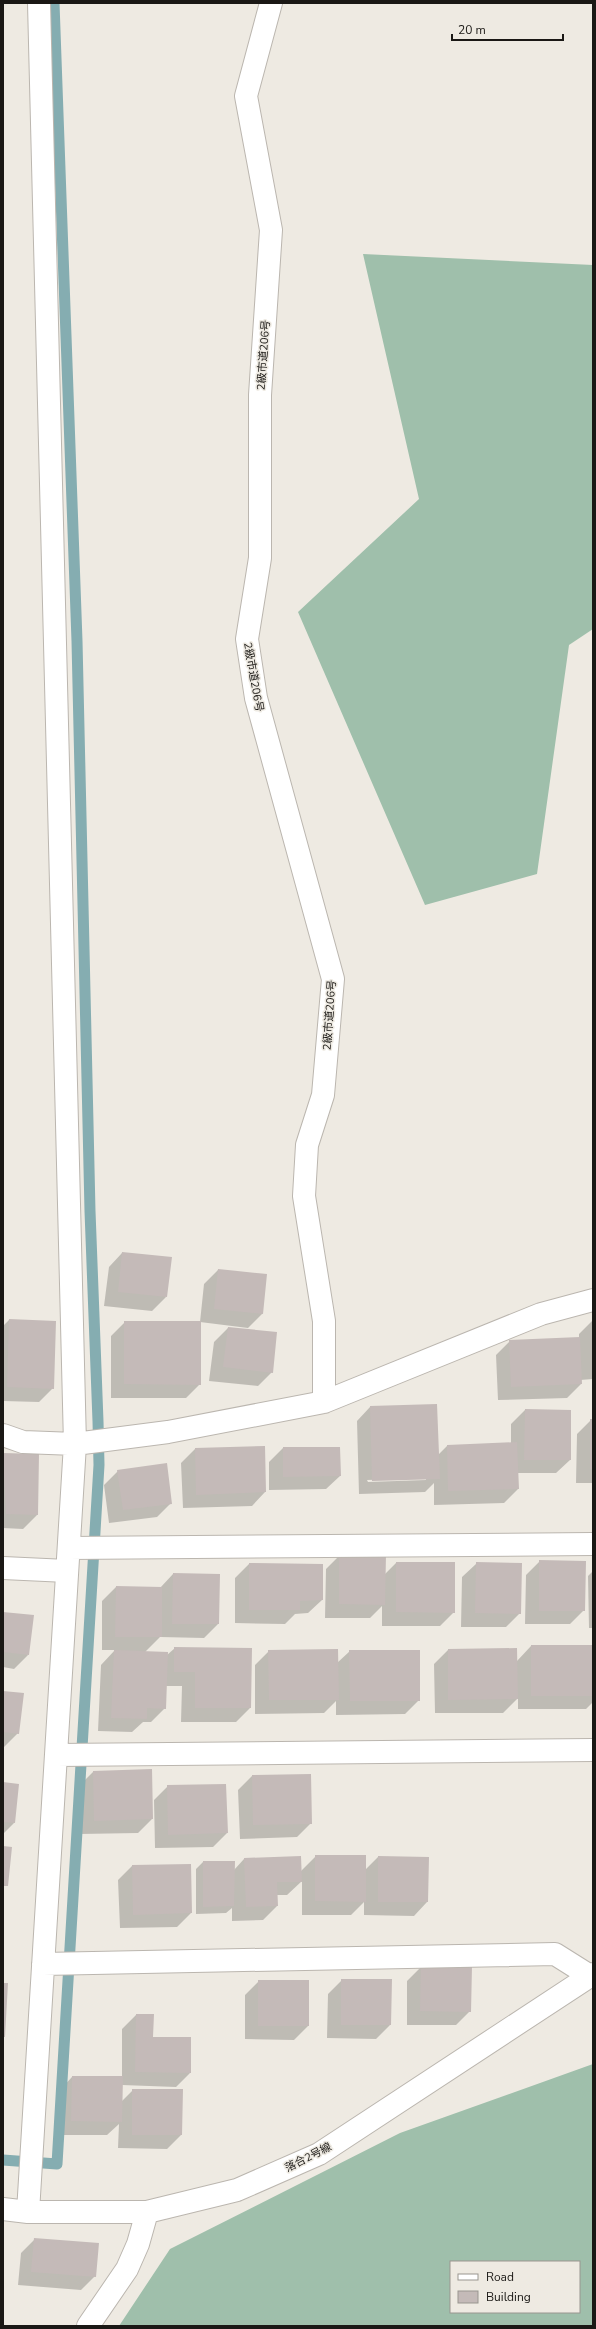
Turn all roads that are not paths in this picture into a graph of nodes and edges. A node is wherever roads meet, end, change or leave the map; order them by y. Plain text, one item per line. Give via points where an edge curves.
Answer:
1 (40, 3) edge
2 (271, 3) edge
3 (593, 1300) edge
4 (324, 1402) junction
5 (3, 1434) edge
6 (75, 1444) junction
7 (593, 1544) edge
8 (69, 1548) junction
9 (3, 1568) edge
10 (67, 1571) junction
11 (593, 1750) edge
12 (56, 1755) junction
13 (43, 1964) junction
14 (592, 1975) edge
15 (3, 2209) edge
16 (28, 2212) junction
17 (147, 2212) junction
18 (95, 2323) edge

1 - 6 street
2 - 4 street, 2級市道206号 via 246,96 271,230 260,395 260,558 247,639 256,698 333,980 323,1095 307,1145 304,1196 324,1321
3 - 4 street via 541,1314
4 - 6 street via 168,1432
5 - 6 street via 23,1442
6 - 8 street
7 - 8 street
8 - 10 street
9 - 10 street
10 - 12 street
11 - 12 street
12 - 13 street
13 - 14 street via 555,1954
13 - 16 street
14 - 17 street, 落合2号線 via 319,2154 238,2190
15 - 16 street, 落合2号線
16 - 17 street, 落合2号線
17 - 18 street via 138,2244 127,2269

